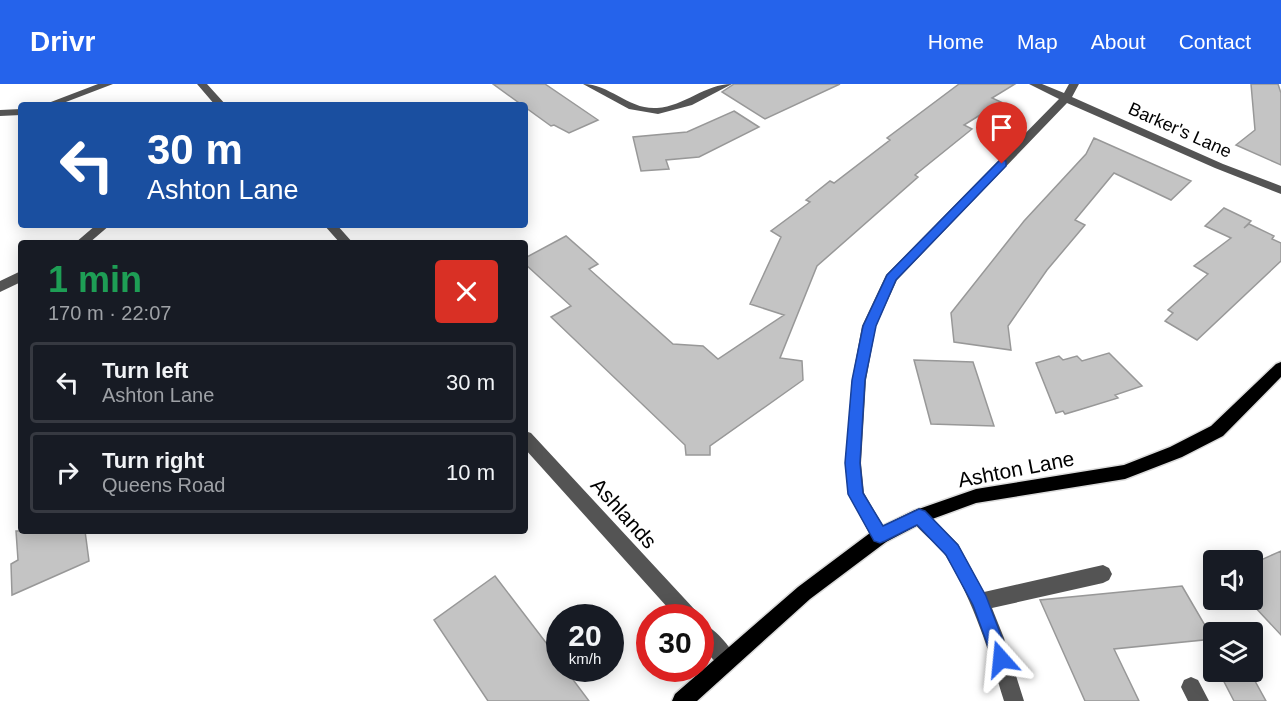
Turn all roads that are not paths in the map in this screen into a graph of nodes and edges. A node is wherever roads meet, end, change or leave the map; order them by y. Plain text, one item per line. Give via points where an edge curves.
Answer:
1 (108, 84) edge
2 (202, 84) edge
3 (588, 84) edge
4 (727, 84) edge
5 (1034, 84) edge
6 (1074, 84) edge
7 (1066, 98) junction
8 (57, 102) edge
9 (218, 102) edge
10 (18, 112) edge
11 (0, 113) edge
12 (1281, 190) edge
13 (100, 228) edge
14 (333, 228) edge
15 (85, 240) edge
16 (344, 240) edge
17 (18, 277) edge
18 (0, 286) edge
19 (1281, 368) edge
20 (528, 441) edge
21 (919, 516) junction
22 (880, 536) junction
23 (1103, 574) dead end
24 (980, 602) junction
25 (676, 604) edge
26 (714, 646) edge
27 (727, 660) junction
28 (682, 701) edge
29 (1014, 701) edge

1 - 8 street
2 - 9 street
3 - 4 street via 649,111 669,109
5 - 7 street, Barker's Lane
6 - 7 street
7 - 12 street, Barker's Lane
7 - 22 street via 891,278 869,326 859,380 853,463 856,494
10 - 11 street
13 - 15 street
14 - 16 street
17 - 18 street
19 - 21 main road, Ashton Lane via 1217,431 1176,452 1125,472 976,496
20 - 25 street, Ashlands
21 - 22 main road, Ashton Lane
21 - 24 street via 952,550
22 - 27 main road, Ashton Lane via 804,593
23 - 24 street
24 - 29 street
26 - 27 street
27 - 28 main road, Ashton Lane

